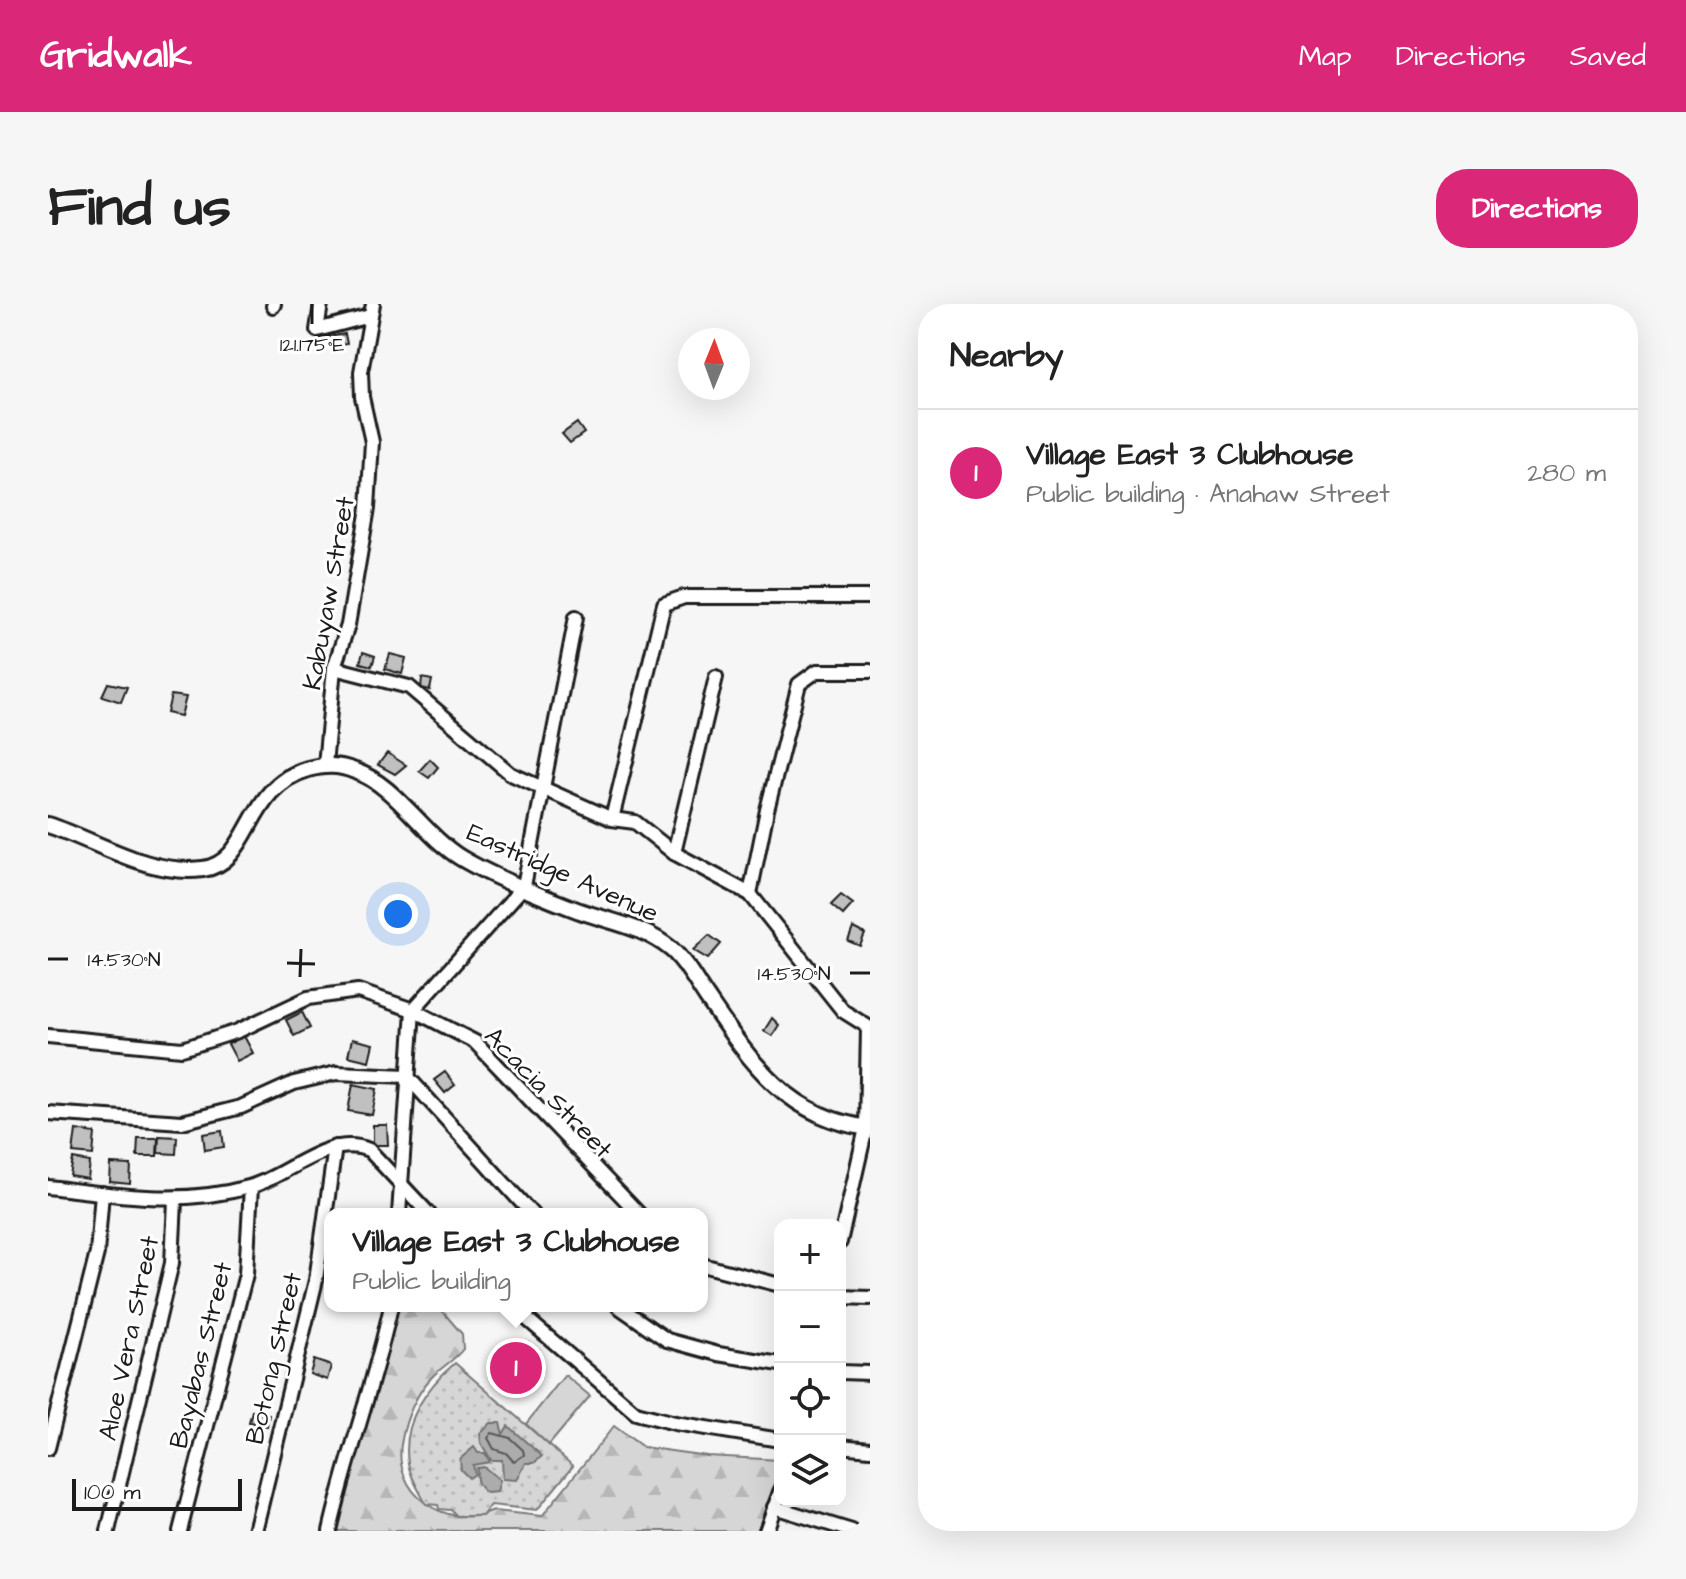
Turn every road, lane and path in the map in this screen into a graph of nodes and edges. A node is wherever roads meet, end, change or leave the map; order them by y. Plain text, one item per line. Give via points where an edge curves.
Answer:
1 (321, 304) edge
2 (372, 310) edge
3 (870, 597) edge
4 (576, 617) dead end
5 (334, 668) junction
6 (870, 671) edge
7 (716, 677) dead end
8 (325, 765) junction
9 (541, 787) junction
10 (612, 819) junction
11 (48, 825) edge
12 (674, 853) junction
13 (524, 886) junction
14 (750, 894) junction
15 (413, 1010) junction
16 (869, 1028) edge
17 (48, 1036) edge
18 (407, 1076) junction
19 (48, 1113) edge
20 (868, 1128) edge
21 (335, 1147) junction
22 (401, 1184) junction
23 (48, 1187) edge
24 (251, 1187) junction
25 (102, 1193) junction
26 (175, 1201) junction
27 (326, 1208) edge
28 (399, 1208) edge
29 (423, 1208) edge
30 (527, 1208) edge
31 (633, 1208) edge
32 (846, 1219) edge
33 (324, 1224) edge
34 (708, 1267) edge
35 (774, 1283) edge
36 (846, 1297) edge
37 (870, 1298) edge
38 (390, 1312) edge
39 (519, 1312) edge
40 (627, 1312) edge
41 (774, 1363) edge
42 (846, 1372) edge
43 (870, 1373) edge
44 (774, 1439) edge
45 (846, 1447) edge
46 (48, 1448) edge
47 (870, 1449) edge
48 (774, 1507) joint
49 (108, 1531) edge
50 (180, 1531) edge
51 (255, 1531) edge
52 (330, 1531) edge
53 (766, 1531) edge
54 (852, 1531) edge

1 - 2 street via 317,330
2 - 5 street, Kabuyaw Street via 361,372 372,442 368,508 348,625
3 - 10 street via 684,597 664,604
4 - 9 street
5 - 8 street, Kabuyaw Street
5 - 9 street via 409,687 511,774
6 - 14 street via 817,671 799,684
7 - 12 street
8 - 11 street via 271,787 227,861 205,869 177,869 120,856
8 - 13 street, Eastridge Avenue via 375,779 423,830 462,859
9 - 10 street
9 - 13 street
10 - 12 street via 635,822
12 - 14 street
13 - 15 street
13 - 20 street, Eastridge Avenue via 576,910 648,932 684,963 750,1061 771,1081 812,1112 835,1123
14 - 16 street via 843,1011
15 - 17 street, Acacia Street via 358,991 308,998 238,1031 182,1049
15 - 18 street
15 - 31 street, Acacia Street via 475,1042
16 - 20 street
18 - 19 street via 336,1073 182,1122
18 - 22 street
18 - 30 street
20 - 32 street
21 - 22 street via 369,1150
21 - 24 street
21 - 27 street, Botong Street
22 - 28 street
22 - 29 street
23 - 25 street
24 - 26 street
24 - 50 street, Bayabas Street via 246,1274
25 - 26 street
25 - 46 street via 97,1253
26 - 49 street, Aloe Vera Street via 172,1263
33 - 51 street, Botong Street via 316,1280
34 - 35 street
36 - 37 street
38 - 52 street
39 - 44 street via 636,1413
40 - 41 street via 667,1340
42 - 43 street
45 - 47 street
48 - 53 street
48 - 54 street

